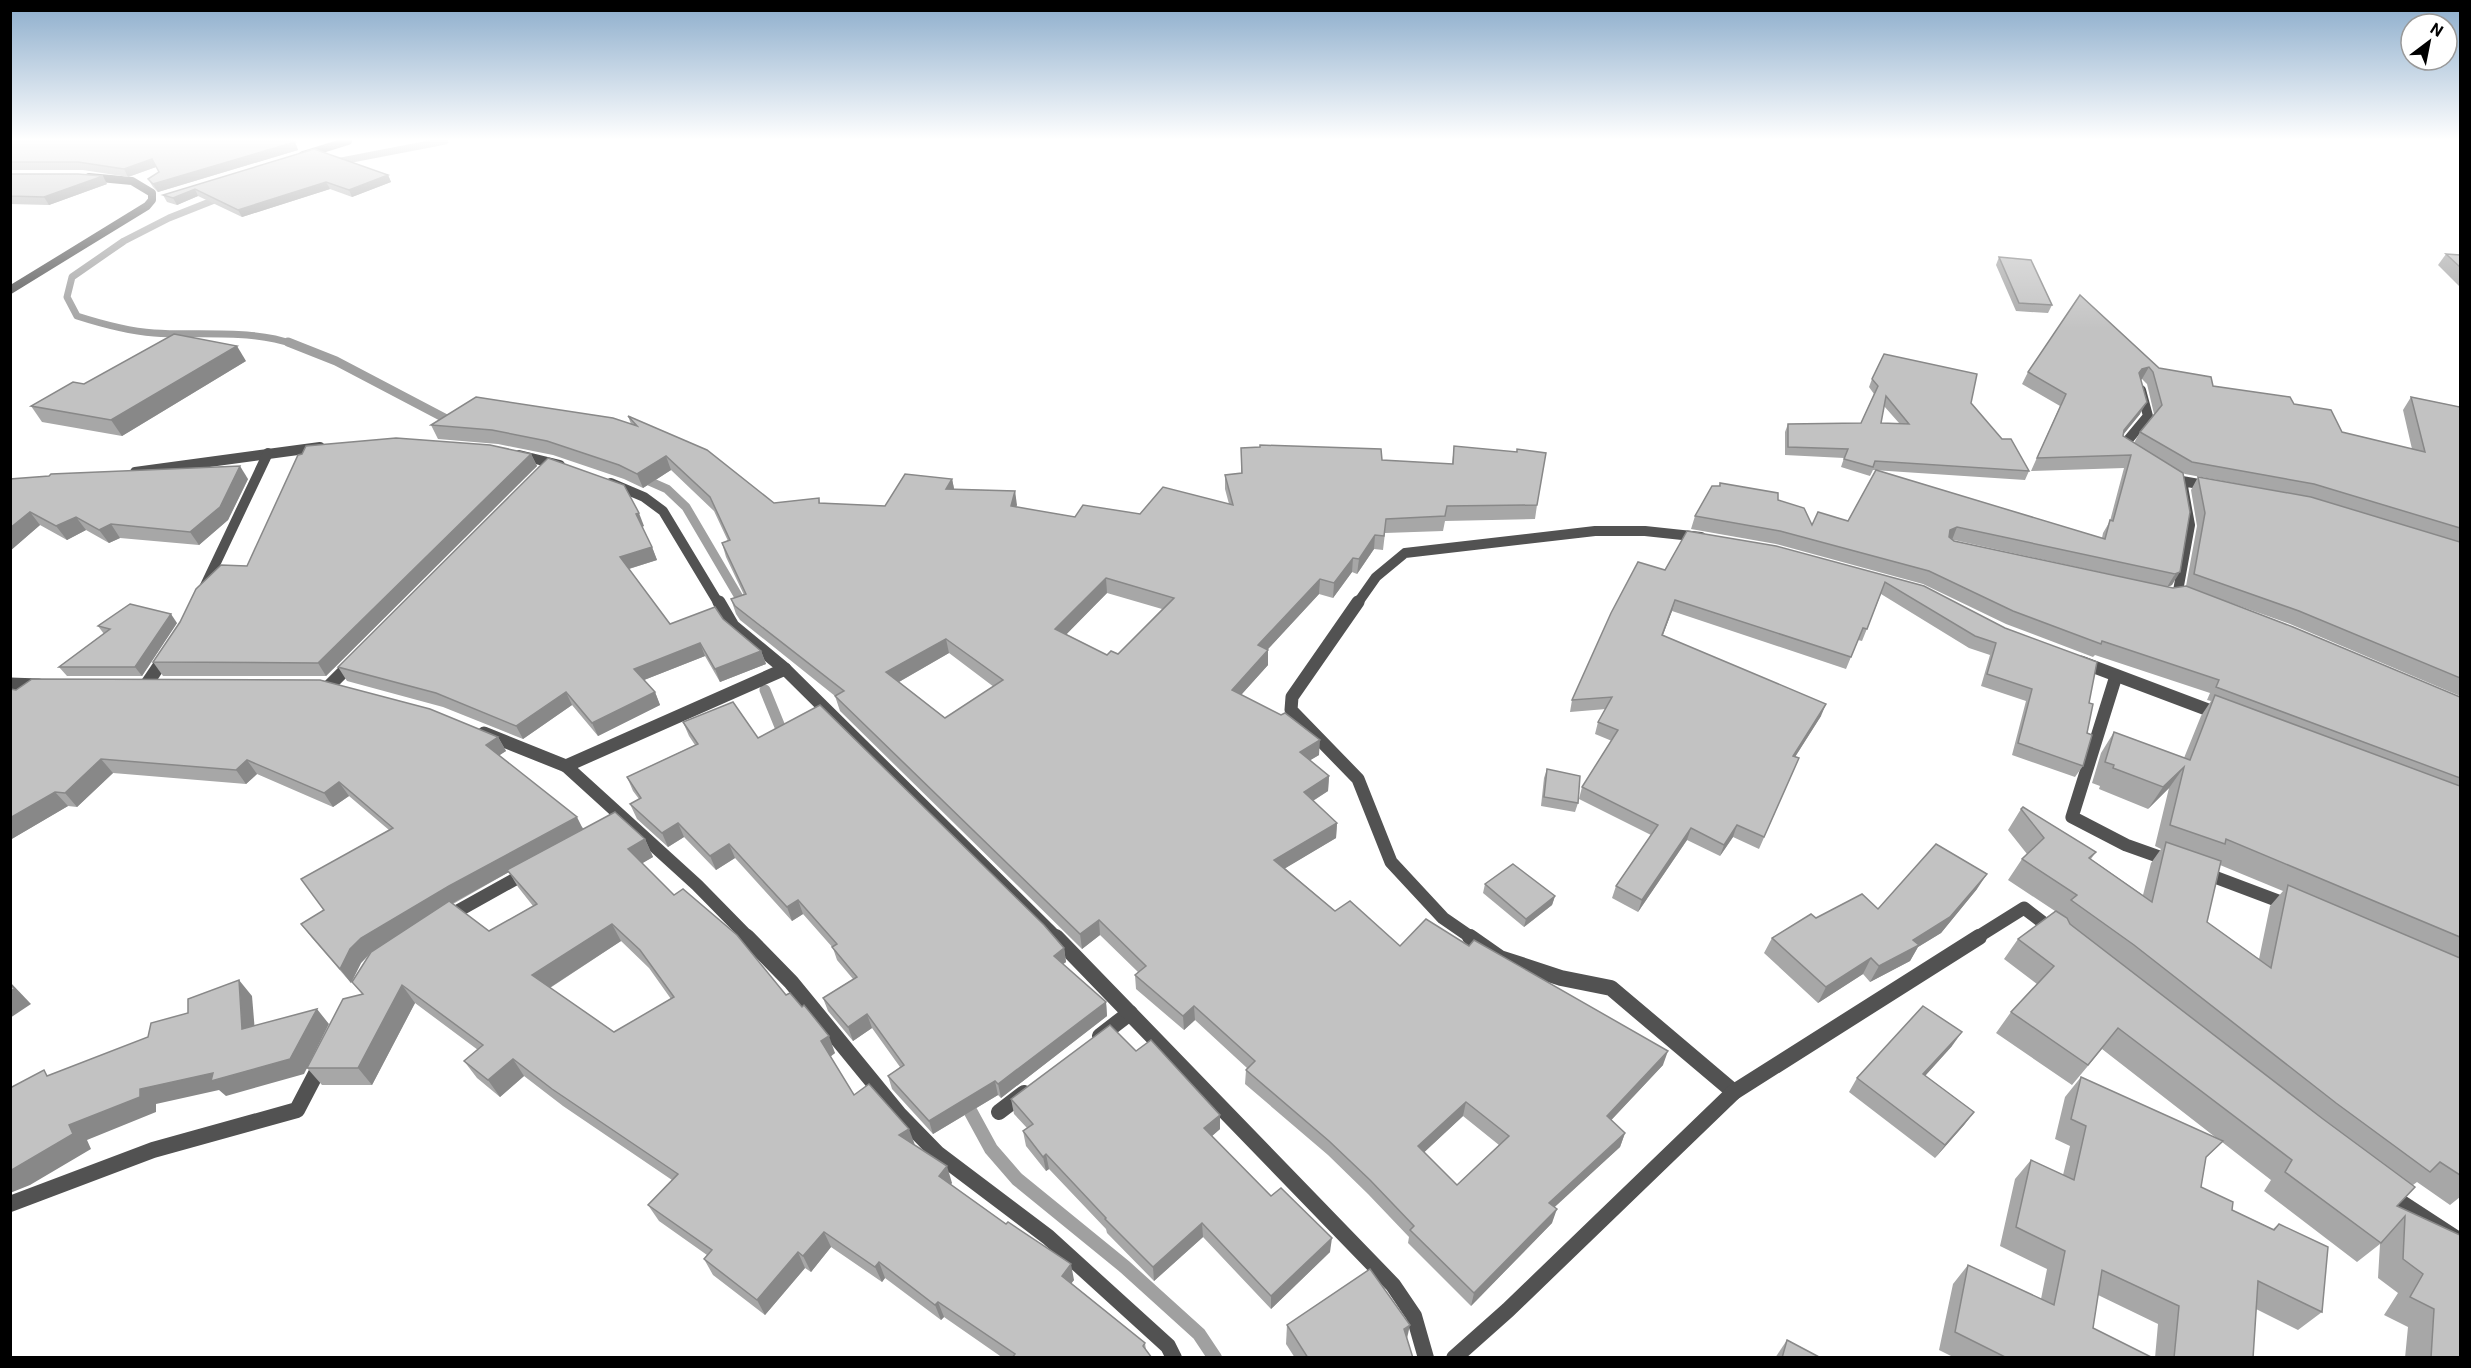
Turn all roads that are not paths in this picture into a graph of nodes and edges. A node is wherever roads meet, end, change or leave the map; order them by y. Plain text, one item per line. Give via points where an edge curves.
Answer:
1 (148, 205) edge
2 (10, 290) edge
3 (2140, 386) edge
4 (326, 446) edge
5 (268, 453) junction
6 (508, 453) edge
7 (2143, 458) edge
8 (571, 469) edge
9 (123, 474) edge
10 (602, 479) edge
11 (2227, 489) edge
12 (1711, 539) edge
13 (2200, 599) edge
14 (198, 600) edge
15 (170, 650) edge
16 (362, 652) edge
17 (2068, 657) edge
18 (785, 669) junction
19 (2116, 676) junction
20 (10, 684) edge
21 (55, 685) edge
22 (146, 685) edge
23 (329, 686) edge
24 (2228, 718) edge
25 (472, 728) edge
26 (566, 766) junction
27 (543, 863) edge
28 (2302, 910) edge
29 (433, 926) edge
30 (2071, 944) edge
31 (1130, 1013) junction
32 (1083, 1048) edge
33 (328, 1049) edge
34 (1036, 1084) edge
35 (1734, 1092) junction
36 (999, 1112) dead end
37 (2378, 1186) edge
38 (10, 1204) edge
39 (2460, 1241) edge
40 (1174, 1358) edge
41 (1426, 1358) edge
42 (1454, 1358) edge

1 - 2 street
3 - 7 street via 2148,416 2123,446
4 - 5 street
5 - 9 street
5 - 14 street
6 - 8 street
10 - 18 street via 644,497 663,511 733,626
11 - 13 street via 2178,478 2190,525 2173,592
12 - 35 street via 1645,531 1595,531 1405,553 1376,578 1292,697 1291,710 1358,779 1391,862 1443,918 1500,958 1561,978 1611,988
15 - 22 street
16 - 23 street
17 - 19 street
18 - 26 street
18 - 31 street
19 - 24 street
19 - 28 street via 2072,817 2126,845
20 - 21 street
25 - 26 street
26 - 40 street via 619,822 697,885 791,982 899,1114 938,1154 1048,1237 1168,1346
27 - 29 street
30 - 35 street via 2024,908
31 - 32 street
31 - 41 street via 1393,1285 1413,1316
33 - 38 street via 297,1110 153,1150
34 - 36 street
35 - 42 street
37 - 39 street

